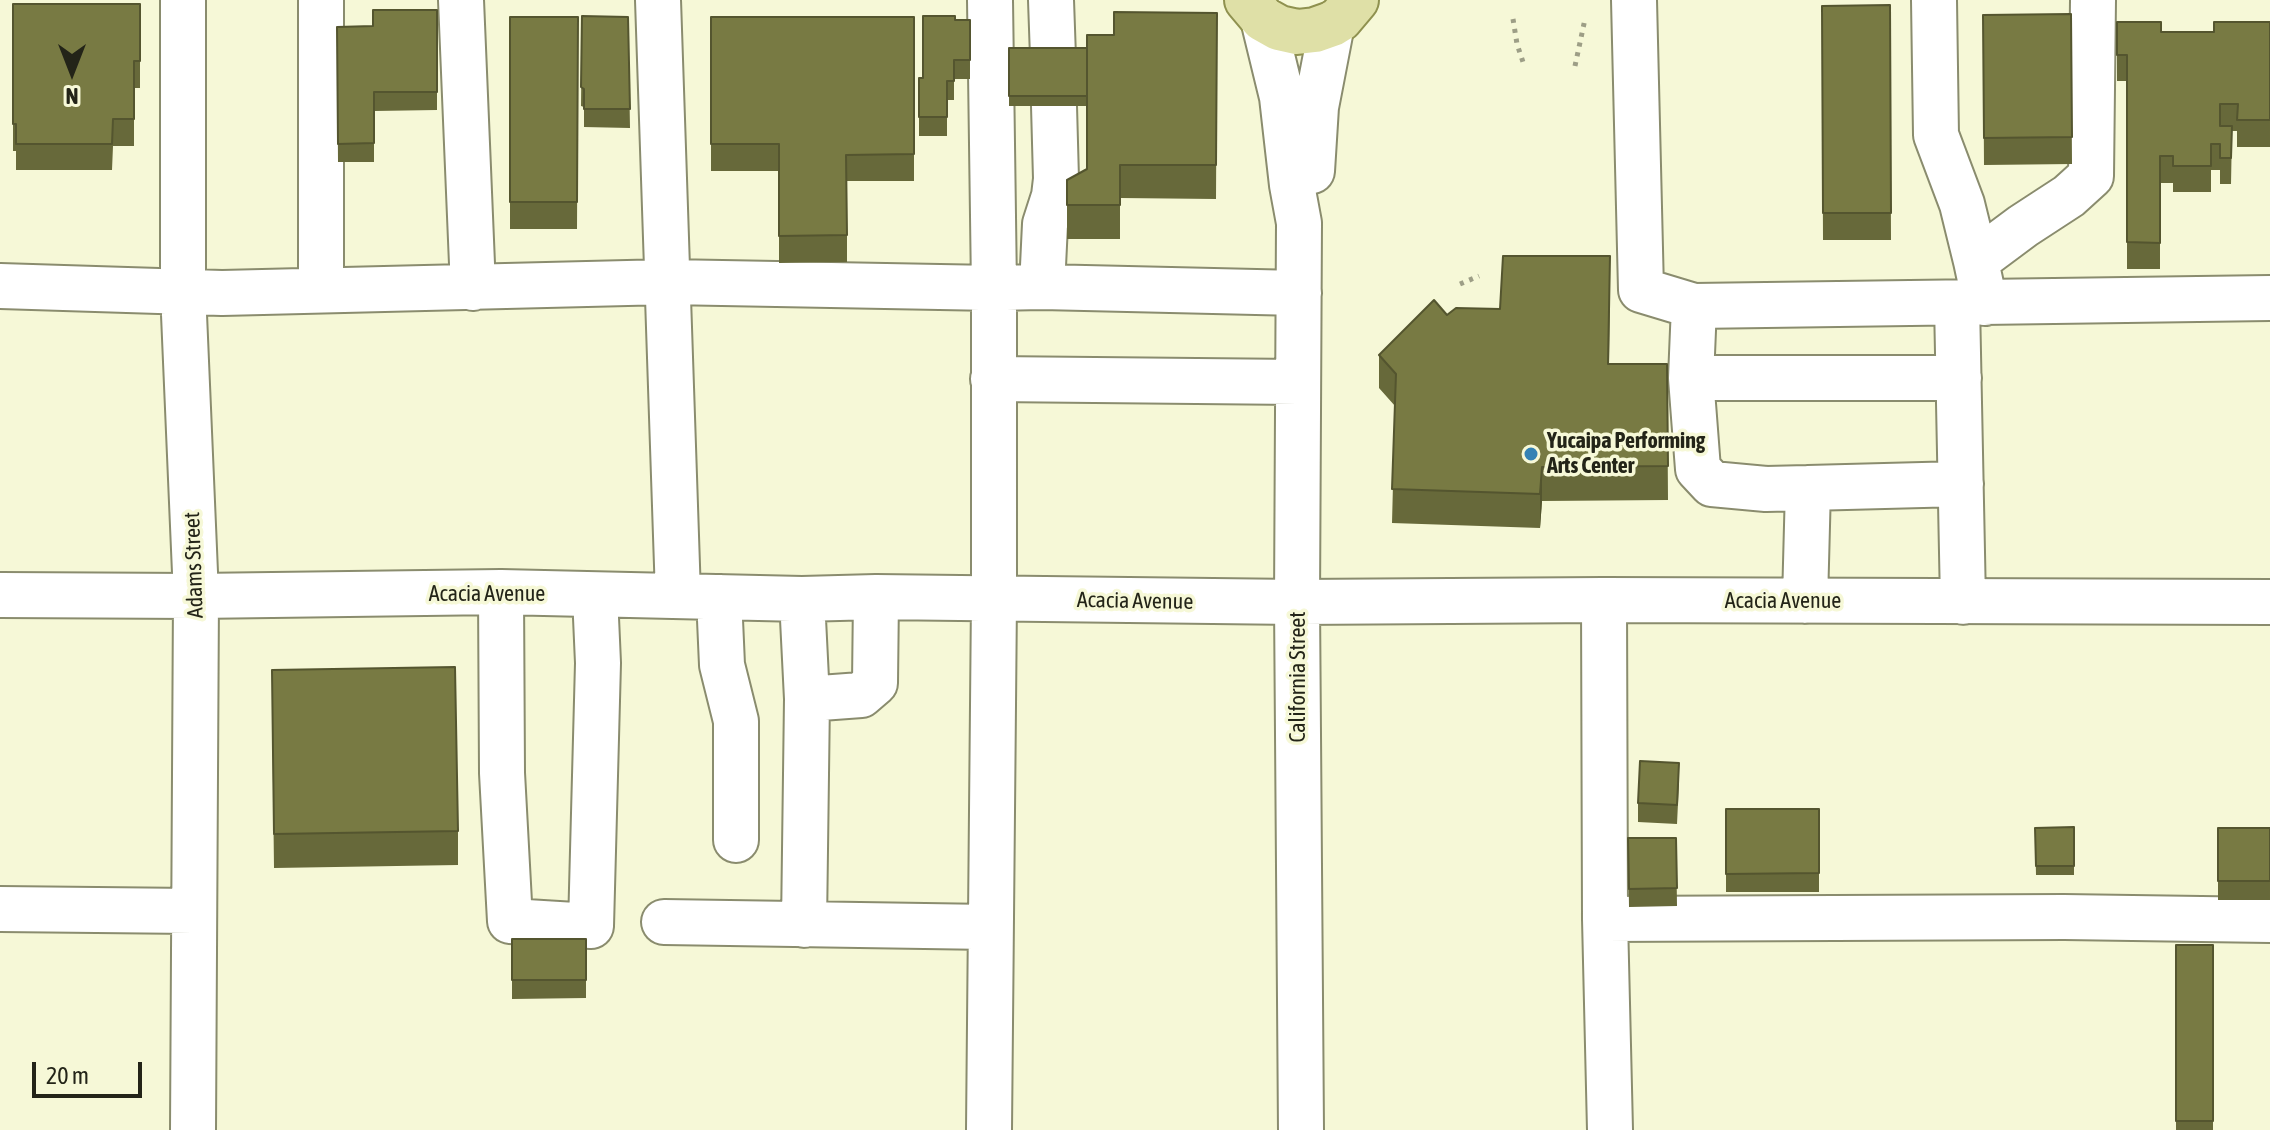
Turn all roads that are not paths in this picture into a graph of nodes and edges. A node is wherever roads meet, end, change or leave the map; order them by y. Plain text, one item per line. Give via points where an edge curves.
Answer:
1 (183, 0) edge
2 (321, 0) edge
3 (461, 0) edge
4 (658, 0) edge
5 (990, 0) edge
6 (1051, 0) edge
7 (1384, 0) edge
8 (1634, 0) edge
9 (1934, 0) edge
10 (2093, 0) edge
11 (1249, 6) edge
12 (1343, 14) edge
13 (1053, 57) edge
14 (1054, 106) edge
15 (1299, 223) junction
16 (668, 282) junction
17 (0, 286) edge
18 (1042, 287) junction
19 (473, 288) junction
20 (994, 288) junction
21 (1973, 289) junction
22 (321, 290) junction
23 (183, 291) junction
24 (1299, 293) junction
25 (2270, 298) edge
26 (1694, 306) junction
27 (1691, 378) junction
28 (1959, 378) junction
29 (993, 379) junction
30 (1298, 382) junction
31 (1961, 484) junction
32 (1808, 488) junction
33 (501, 592) junction
34 (0, 595) edge
35 (595, 595) junction
36 (196, 596) junction
37 (698, 596) junction
38 (876, 597) junction
39 (802, 599) junction
40 (994, 599) junction
41 (1604, 600) junction
42 (1805, 601) junction
43 (1297, 602) junction
44 (1963, 602) junction
45 (2270, 602) edge
46 (807, 699) junction
47 (736, 840) dead end
48 (0, 909) edge
49 (193, 911) junction
50 (1605, 919) junction
51 (2270, 920) edge
52 (664, 922) dead end
53 (804, 925) junction
54 (990, 927) junction
55 (193, 1130) edge
56 (989, 1130) edge
57 (1301, 1130) edge
58 (1610, 1130) edge

1 - 23 street, Adams Street
2 - 22 street
3 - 19 street
4 - 16 street
5 - 20 street
6 - 13 street
7 - 12 main road
8 - 26 street via 1641,290
9 - 21 street via 1936,135 1962,204
10 - 21 street via 2091,176 2023,226
11 - 12 main road via 1279,28 1297,32 1315,30
11 - 15 street, California Street via 1282,97
12 - 15 street, California Street via 1316,107 1311,185
14 - 18 street via 1056,179 1045,224
15 - 24 street, California Street
16 - 19 street
16 - 20 street
16 - 37 street
17 - 23 street
18 - 20 street
18 - 24 street
19 - 22 street
20 - 29 street
21 - 25 street
21 - 26 street
21 - 28 street
22 - 23 street
23 - 36 street, Adams Street
24 - 30 street, California Street
26 - 27 street
27 - 28 street
27 - 32 street via 1698,469 1712,484
28 - 31 street
29 - 30 street
29 - 40 street
30 - 43 street, California Street
31 - 32 street
31 - 44 street
32 - 42 street
33 - 35 street, Acacia Avenue
33 - 35 street via 510,921 591,926
33 - 36 street, Acacia Avenue
34 - 36 street, Acacia Avenue
35 - 37 street, Acacia Avenue
36 - 49 street, Adams Street
37 - 39 street, Acacia Avenue
37 - 47 street via 736,721
38 - 39 street, Acacia Avenue
38 - 40 street, Acacia Avenue
38 - 46 street via 875,683 861,695
39 - 46 street
40 - 43 street, Acacia Avenue
40 - 54 street
41 - 42 street, Acacia Avenue
41 - 43 street, Acacia Avenue
41 - 50 street
42 - 44 street, Acacia Avenue
43 - 57 street, California Street
44 - 45 street, Acacia Avenue
46 - 53 street
48 - 49 street
49 - 55 street, Adams Street
50 - 51 street
50 - 58 street
52 - 53 street
53 - 54 street
54 - 56 street

